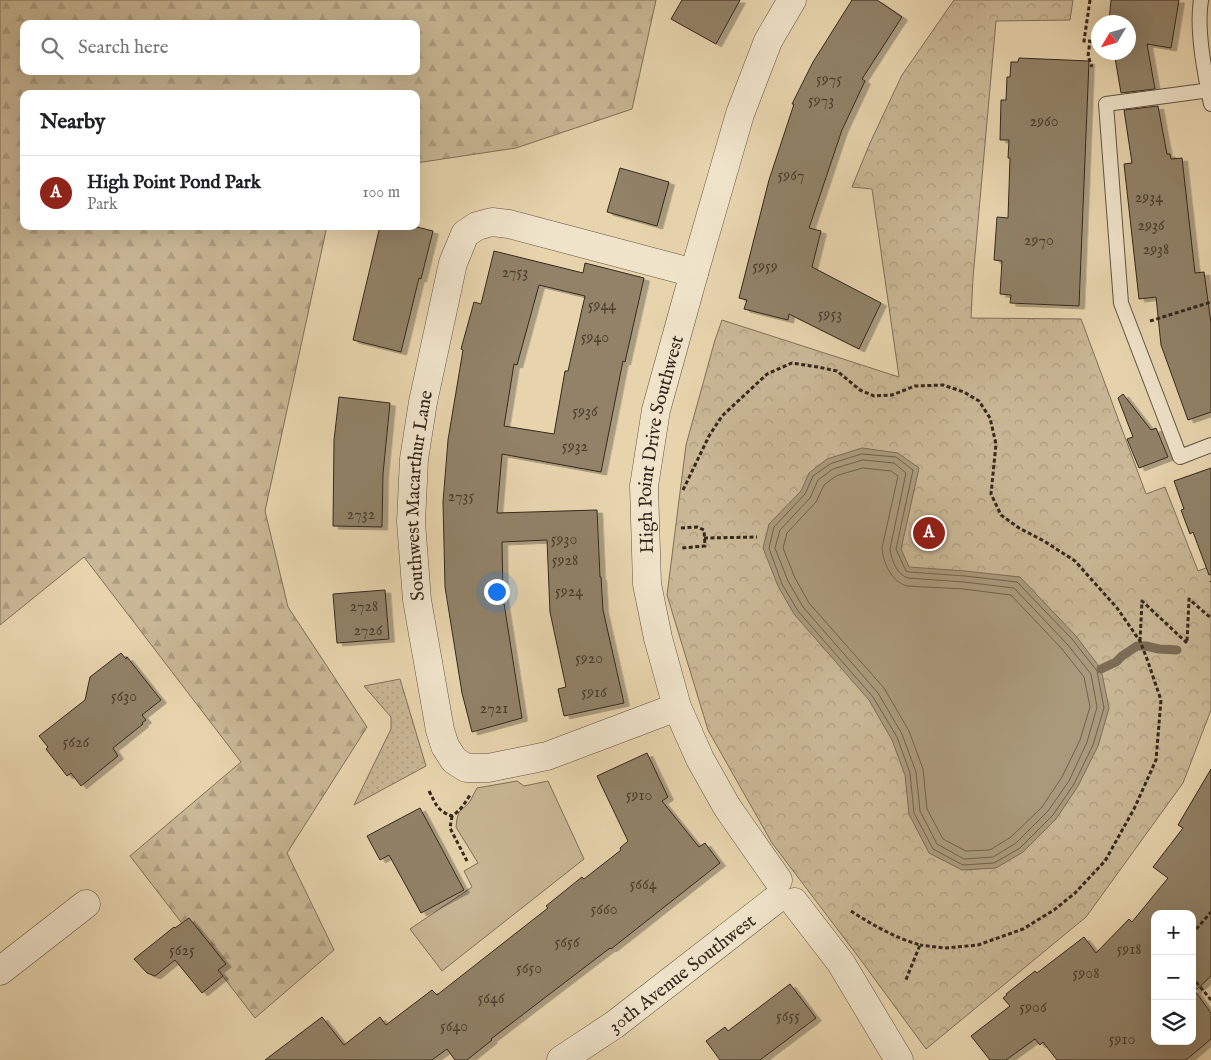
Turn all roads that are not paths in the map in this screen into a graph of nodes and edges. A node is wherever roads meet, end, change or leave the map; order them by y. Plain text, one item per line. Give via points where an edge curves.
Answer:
1 (792, 0) edge
2 (1201, 0) edge
3 (1210, 95) edge
4 (694, 273) junction
5 (1211, 445) edge
6 (677, 707) junction
7 (782, 894) junction
8 (86, 904) dead end
9 (0, 971) edge
10 (561, 1060) edge
11 (899, 1060) edge

1 - 4 street, High Point Drive Southwest via 768,41 740,114
2 - 3 lane via 1201,44
3 - 5 lane via 1106,104 1121,303 1180,457
4 - 6 street, High Point Drive Southwest via 656,410 644,486 647,584
4 - 6 street, Southwest Macarthur Lane via 509,224 492,222 465,234 453,263 423,402 414,459 411,522 417,600 440,730 454,760 466,768 488,768 547,756
6 - 7 street, High Point Drive Southwest via 727,807
7 - 10 street, 30th Avenue Southwest via 614,1025
7 - 11 street, High Point Drive Southwest via 841,963
8 - 9 street

